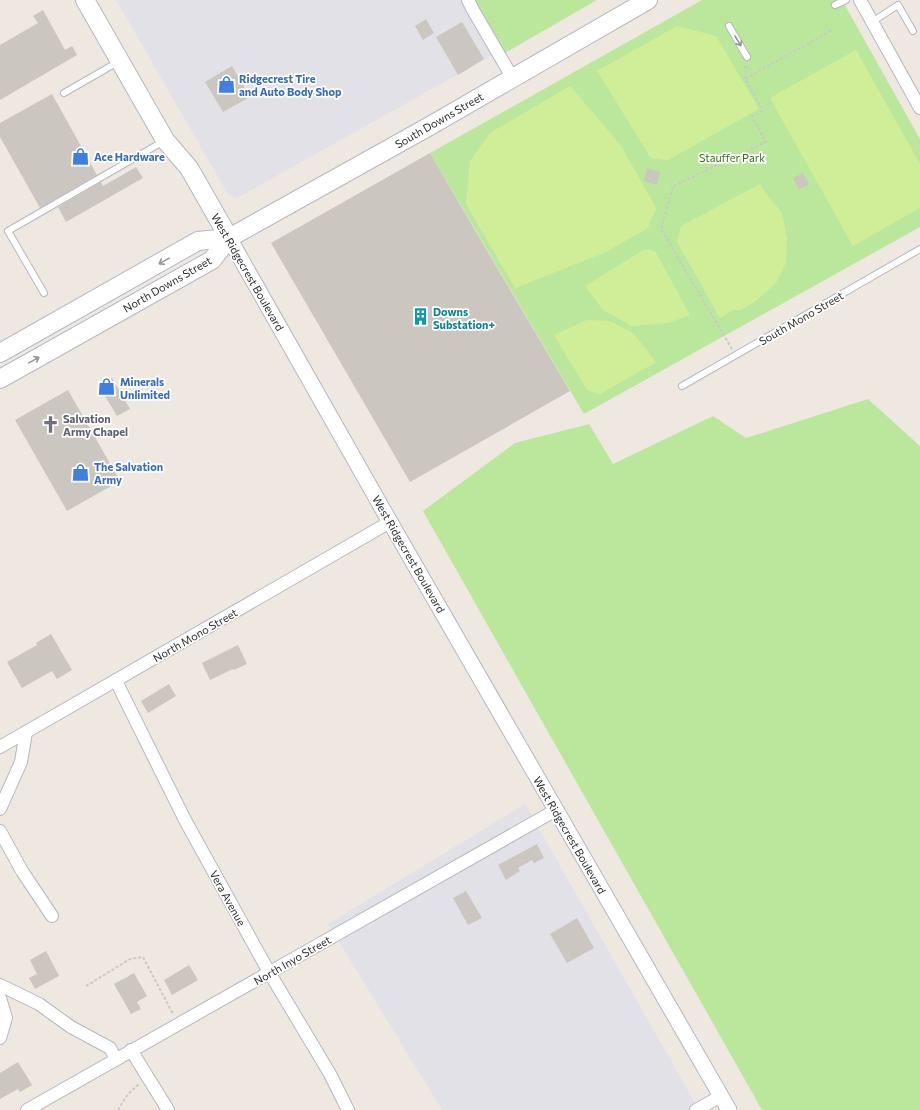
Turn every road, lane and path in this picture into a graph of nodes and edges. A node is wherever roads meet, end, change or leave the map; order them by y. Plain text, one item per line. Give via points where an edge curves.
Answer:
1 (85, 0) edge
2 (468, 0) edge
3 (648, 0) edge
4 (846, 0) edge
5 (860, 0) edge
6 (835, 5) dead end
7 (872, 22) junction
8 (728, 26) dead end
9 (832, 30) dead end
10 (913, 31) dead end
11 (747, 56) joint
12 (120, 61) junction
13 (512, 77) junction
14 (745, 79) junction
15 (64, 93) dead end
16 (920, 108) edge
17 (165, 140) junction
18 (229, 238) junction
19 (920, 249) edge
20 (44, 293) dead end
21 (0, 353) edge
22 (735, 356) junction
23 (0, 379) edge
24 (682, 386) dead end
25 (390, 522) junction
26 (116, 681) junction
27 (26, 732) junction
28 (0, 747) edge
29 (0, 809) edge
30 (556, 810) junction
31 (0, 831) edge
32 (52, 916) dead end
33 (270, 972) junction
34 (0, 985) edge
35 (86, 986) dead end
36 (0, 998) edge
37 (178, 1024) junction
38 (0, 1038) edge
39 (132, 1050) junction
40 (116, 1059) junction
41 (147, 1076) junction
42 (721, 1096) junction
43 (27, 1110) edge
44 (118, 1110) edge
45 (168, 1110) edge
46 (348, 1110) edge
47 (696, 1110) edge
48 (729, 1110) edge

1 - 12 main road, West Ridgecrest Boulevard
2 - 13 street
3 - 13 main road, South Downs Street
4 - 6 lane
5 - 7 street
7 - 10 lane via 898,5
7 - 16 street
8 -> 11 lane
9 - 14 path
11 - 14 path
12 - 15 lane
12 - 17 main road, West Ridgecrest Boulevard
13 - 18 main road, South Downs Street
14 - 22 path via 763,110 752,117 766,142 673,186 661,229
17 - 18 main road, West Ridgecrest Boulevard via 188,168
17 - 20 lane via 8,231
18 -> 21 main road, North Downs Street via 198,241
23 -> 18 main road, North Downs Street via 212,260
18 - 25 street, West Ridgecrest Boulevard
19 - 22 lane, South Mono Street
22 - 24 lane, South Mono Street
25 - 26 street, North Mono Street
25 - 30 street, West Ridgecrest Boulevard
26 - 27 street, North Mono Street
26 - 33 street, Vera Avenue via 185,820
27 - 28 street, North Mono Street
27 - 29 street via 21,762
30 - 33 street, North Inyo Street
30 - 42 street, West Ridgecrest Boulevard
31 - 32 street via 22,871
33 - 37 street, North Inyo Street
33 - 46 street, Vera Avenue via 330,1074
34 - 40 street via 39,1004 71,1027 110,1048
35 - 37 path via 130,959 143,957
36 - 38 street via 6,1018
37 - 39 street, North Inyo Street
39 - 40 street, North Inyo Street
39 - 41 street
40 - 43 street, North Inyo Street
41 - 44 path via 128,1094
41 - 45 street
42 - 47 street
42 - 48 street, West Ridgecrest Boulevard

